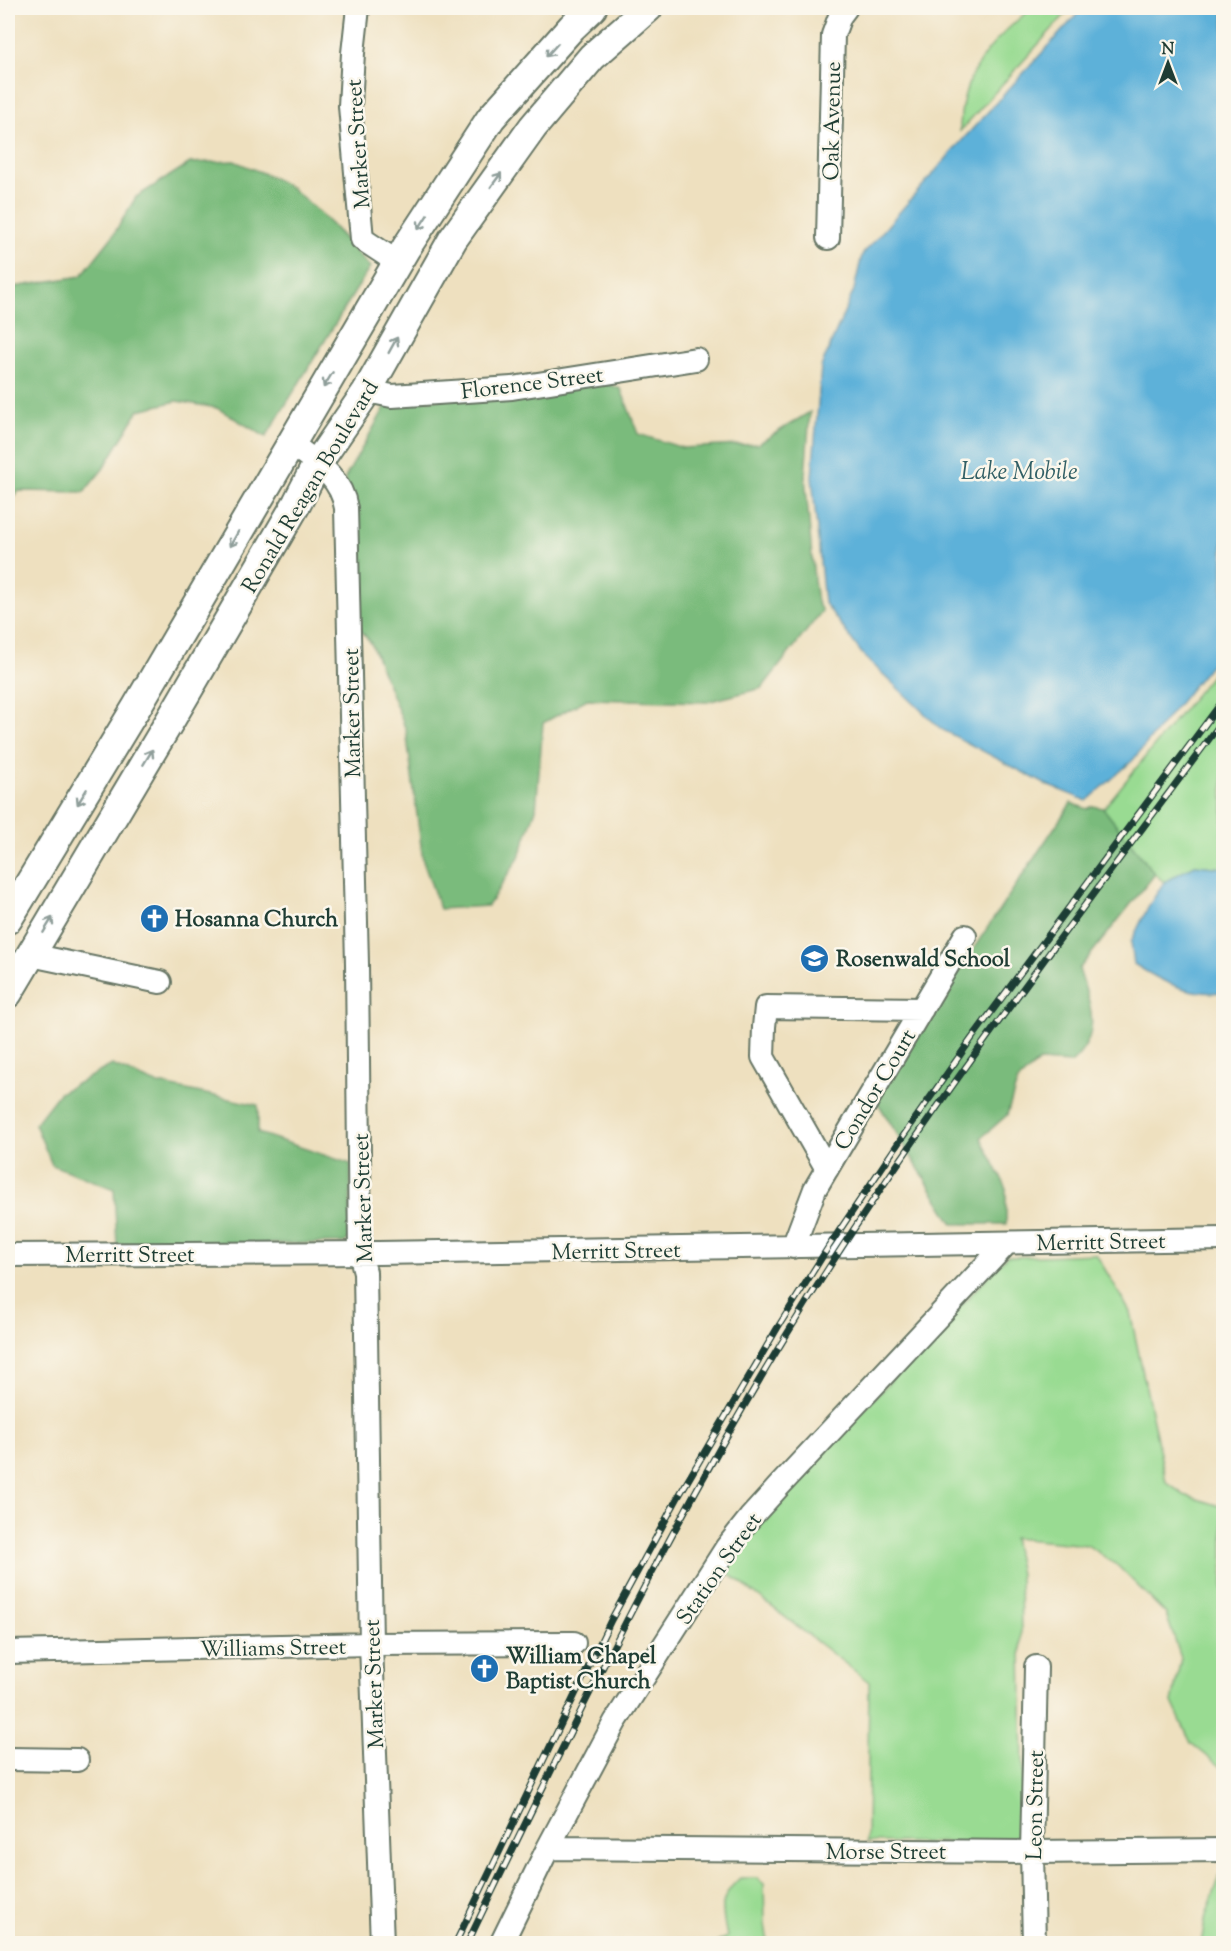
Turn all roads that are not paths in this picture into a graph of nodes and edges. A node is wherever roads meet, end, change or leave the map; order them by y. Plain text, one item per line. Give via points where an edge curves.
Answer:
1 (358, 8) edge
2 (592, 8) edge
3 (648, 8) edge
4 (846, 8) edge
5 (828, 238) dead end
6 (397, 262) junction
7 (696, 359) dead end
8 (367, 391) junction
9 (290, 443) junction
10 (317, 464) junction
11 (8, 919) edge
12 (965, 936) dead end
13 (31, 955) junction
14 (160, 982) dead end
15 (8, 993) edge
16 (921, 1009) junction
17 (827, 1169) junction
18 (1224, 1239) edge
19 (1006, 1244) junction
20 (793, 1247) junction
21 (360, 1253) junction
22 (8, 1255) edge
23 (574, 1643) dead end
24 (371, 1644) junction
25 (8, 1652) edge
26 (1036, 1667) dead end
27 (8, 1759) edge
28 (77, 1760) dead end
29 (548, 1848) junction
30 (1224, 1850) edge
31 (1032, 1852) junction
32 (382, 1944) edge
33 (501, 1944) edge
34 (1034, 1944) edge

1 - 6 street, Marker Street via 350,106 362,239
2 -> 6 main road, Ronald Reagan Boulevard via 491,117
8 -> 3 main road, Ronald Reagan Boulevard via 453,239 527,136 592,57
4 - 5 street, Oak Avenue via 833,35
6 -> 9 main road, Ronald Reagan Boulevard
7 - 8 street, Florence Street via 512,388 392,396
8 - 10 main road, Ronald Reagan Boulevard
9 - 10 street, Marker Street
9 -> 11 main road, Ronald Reagan Boulevard
13 -> 10 main road, Ronald Reagan Boulevard
10 - 21 street, Marker Street via 339,486 346,508
12 - 16 street, Condor Court
13 - 14 street
13 - 15 main road, Ronald Reagan Boulevard
16 - 17 street, Condor Court
16 - 17 street via 766,1007 763,1057
17 - 20 street, Condor Court via 815,1189
18 - 19 street, Merritt Street
19 - 20 street, Merritt Street
19 - 29 street, Station Street via 733,1540 615,1722
20 - 21 street, Merritt Street
21 - 22 street, Merritt Street
21 - 24 street, Marker Street via 365,1272
23 - 24 street, Williams Street
24 - 25 street, Williams Street
24 - 32 street, Marker Street
26 - 31 street, Leon Street
27 - 28 street
29 - 31 street, Morse Street
29 - 33 street, Station Street
30 - 31 street, Morse Street
31 - 34 street, Leon Street

